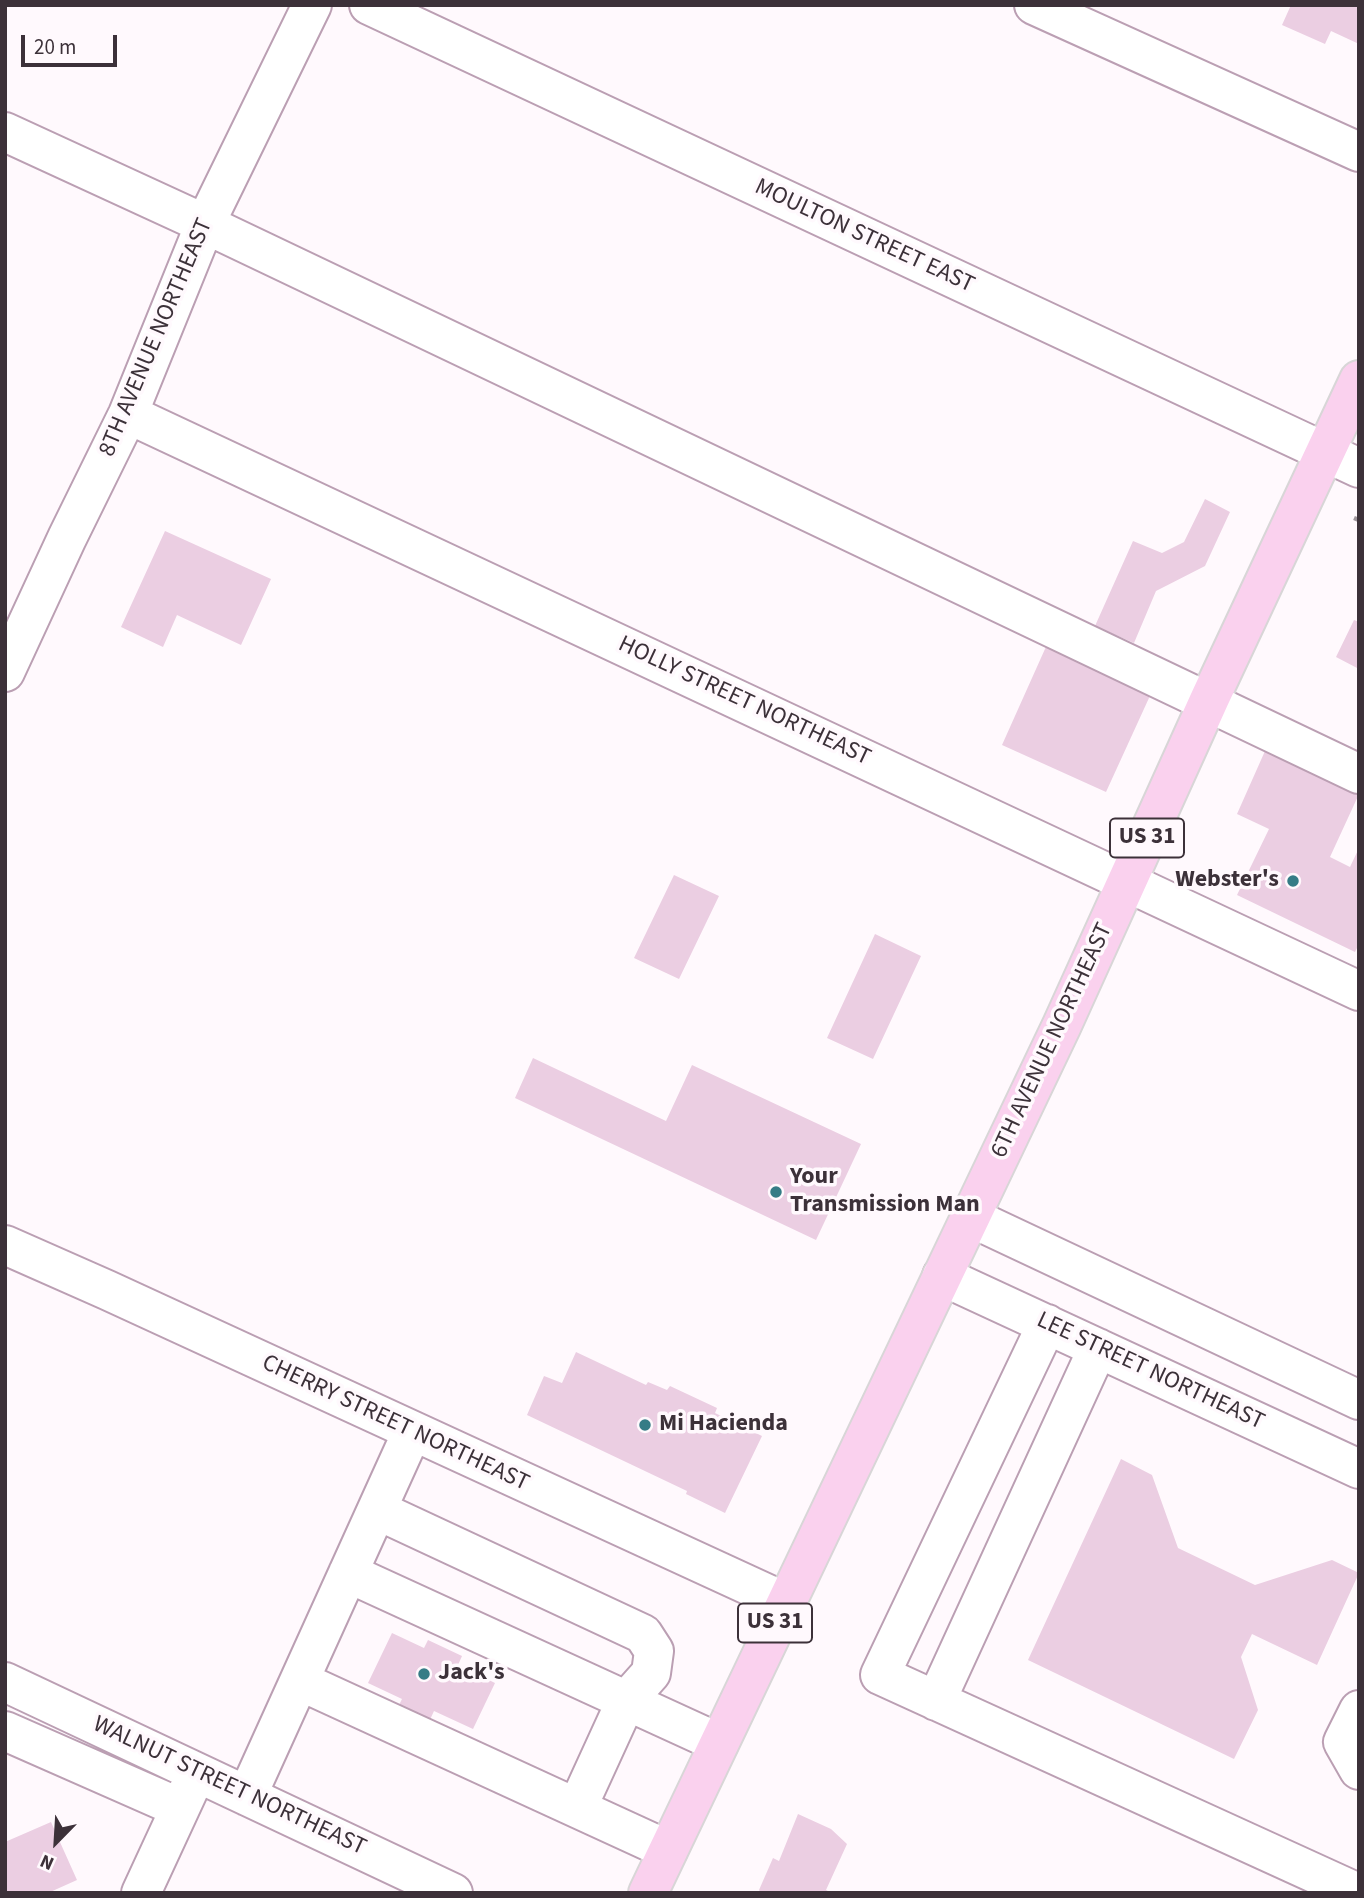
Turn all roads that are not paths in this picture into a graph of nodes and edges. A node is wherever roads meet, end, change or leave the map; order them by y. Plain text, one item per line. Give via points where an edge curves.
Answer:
1 (312, 5) edge
2 (369, 5) edge
3 (1034, 5) edge
4 (5, 132) edge
5 (1359, 152) edge
6 (205, 224) junction
7 (1359, 380) edge
8 (128, 414) junction
9 (1342, 460) edge
10 (5, 672) edge
11 (1208, 703) junction
12 (1359, 774) edge
13 (1128, 882) junction
14 (1359, 990) edge
15 (970, 1217) junction
16 (5, 1245) edge
17 (942, 1276) junction
18 (1047, 1324) junction
19 (1098, 1348) junction
20 (1017, 1387) junction
21 (1359, 1400) edge
22 (1070, 1408) junction
23 (412, 1432) junction
24 (1359, 1469) edge
25 (377, 1510) junction
26 (348, 1573) junction
27 (785, 1602) junction
28 (300, 1681) junction
29 (5, 1682) edge
30 (626, 1701) junction
31 (936, 1701) junction
32 (1359, 1710) edge
33 (5, 1731) edge
34 (719, 1742) junction
35 (1359, 1770) edge
36 (196, 1772) junction
37 (247, 1796) junction
38 (180, 1808) junction
39 (577, 1808) junction
40 (668, 1850) junction
41 (1358, 1892) edge
42 (141, 1893) edge
43 (453, 1893) edge
44 (648, 1893) edge

1 - 6 street, 8TH AVENUE NORTHEAST
2 - 9 street, MOULTON STREET EAST
3 - 5 street
4 - 6 street
6 - 8 street, 8TH AVENUE NORTHEAST
6 - 11 street
7 - 9 main road, US 31
8 - 10 street, 8TH AVENUE NORTHEAST
8 - 13 street, HOLLY STREET NORTHEAST
9 - 11 main road, 6TH AVENUE NORTHEAST / US 31
11 - 12 street
11 - 13 main road, 6TH AVENUE NORTHEAST / US 31
13 - 14 street, HOLLY STREET NORTHEAST
13 - 15 main road, 6TH AVENUE NORTHEAST / US 31
15 - 17 main road, 6TH AVENUE NORTHEAST / US 31
15 - 21 street
16 - 23 street, CHERRY STREET NORTHEAST
17 - 18 street, LEE STREET NORTHEAST
17 - 27 main road, 6TH AVENUE NORTHEAST / US 31
18 - 19 street, LEE STREET NORTHEAST
18 - 20 street
19 - 22 street
19 - 24 street, LEE STREET NORTHEAST
20 - 22 street
20 - 31 street via 880,1675
22 - 31 street
23 - 25 street
23 - 27 street, CHERRY STREET NORTHEAST
25 - 26 street
25 - 30 street via 643,1634 654,1651 651,1673
26 - 28 street
26 - 30 street
27 - 34 main road, 6TH AVENUE NORTHEAST / US 31
28 - 37 street
28 - 39 street
29 - 36 street, WALNUT STREET NORTHEAST
30 - 34 street
30 - 39 street
31 - 41 street
32 - 35 street via 1343,1742
33 - 38 street
34 - 40 main road, 6TH AVENUE NORTHEAST / US 31
36 - 37 street, WALNUT STREET NORTHEAST
36 - 38 street
37 - 43 street, WALNUT STREET NORTHEAST
38 - 42 street
39 - 40 street
40 - 44 main road, 6TH AVENUE NORTHEAST / US 31

